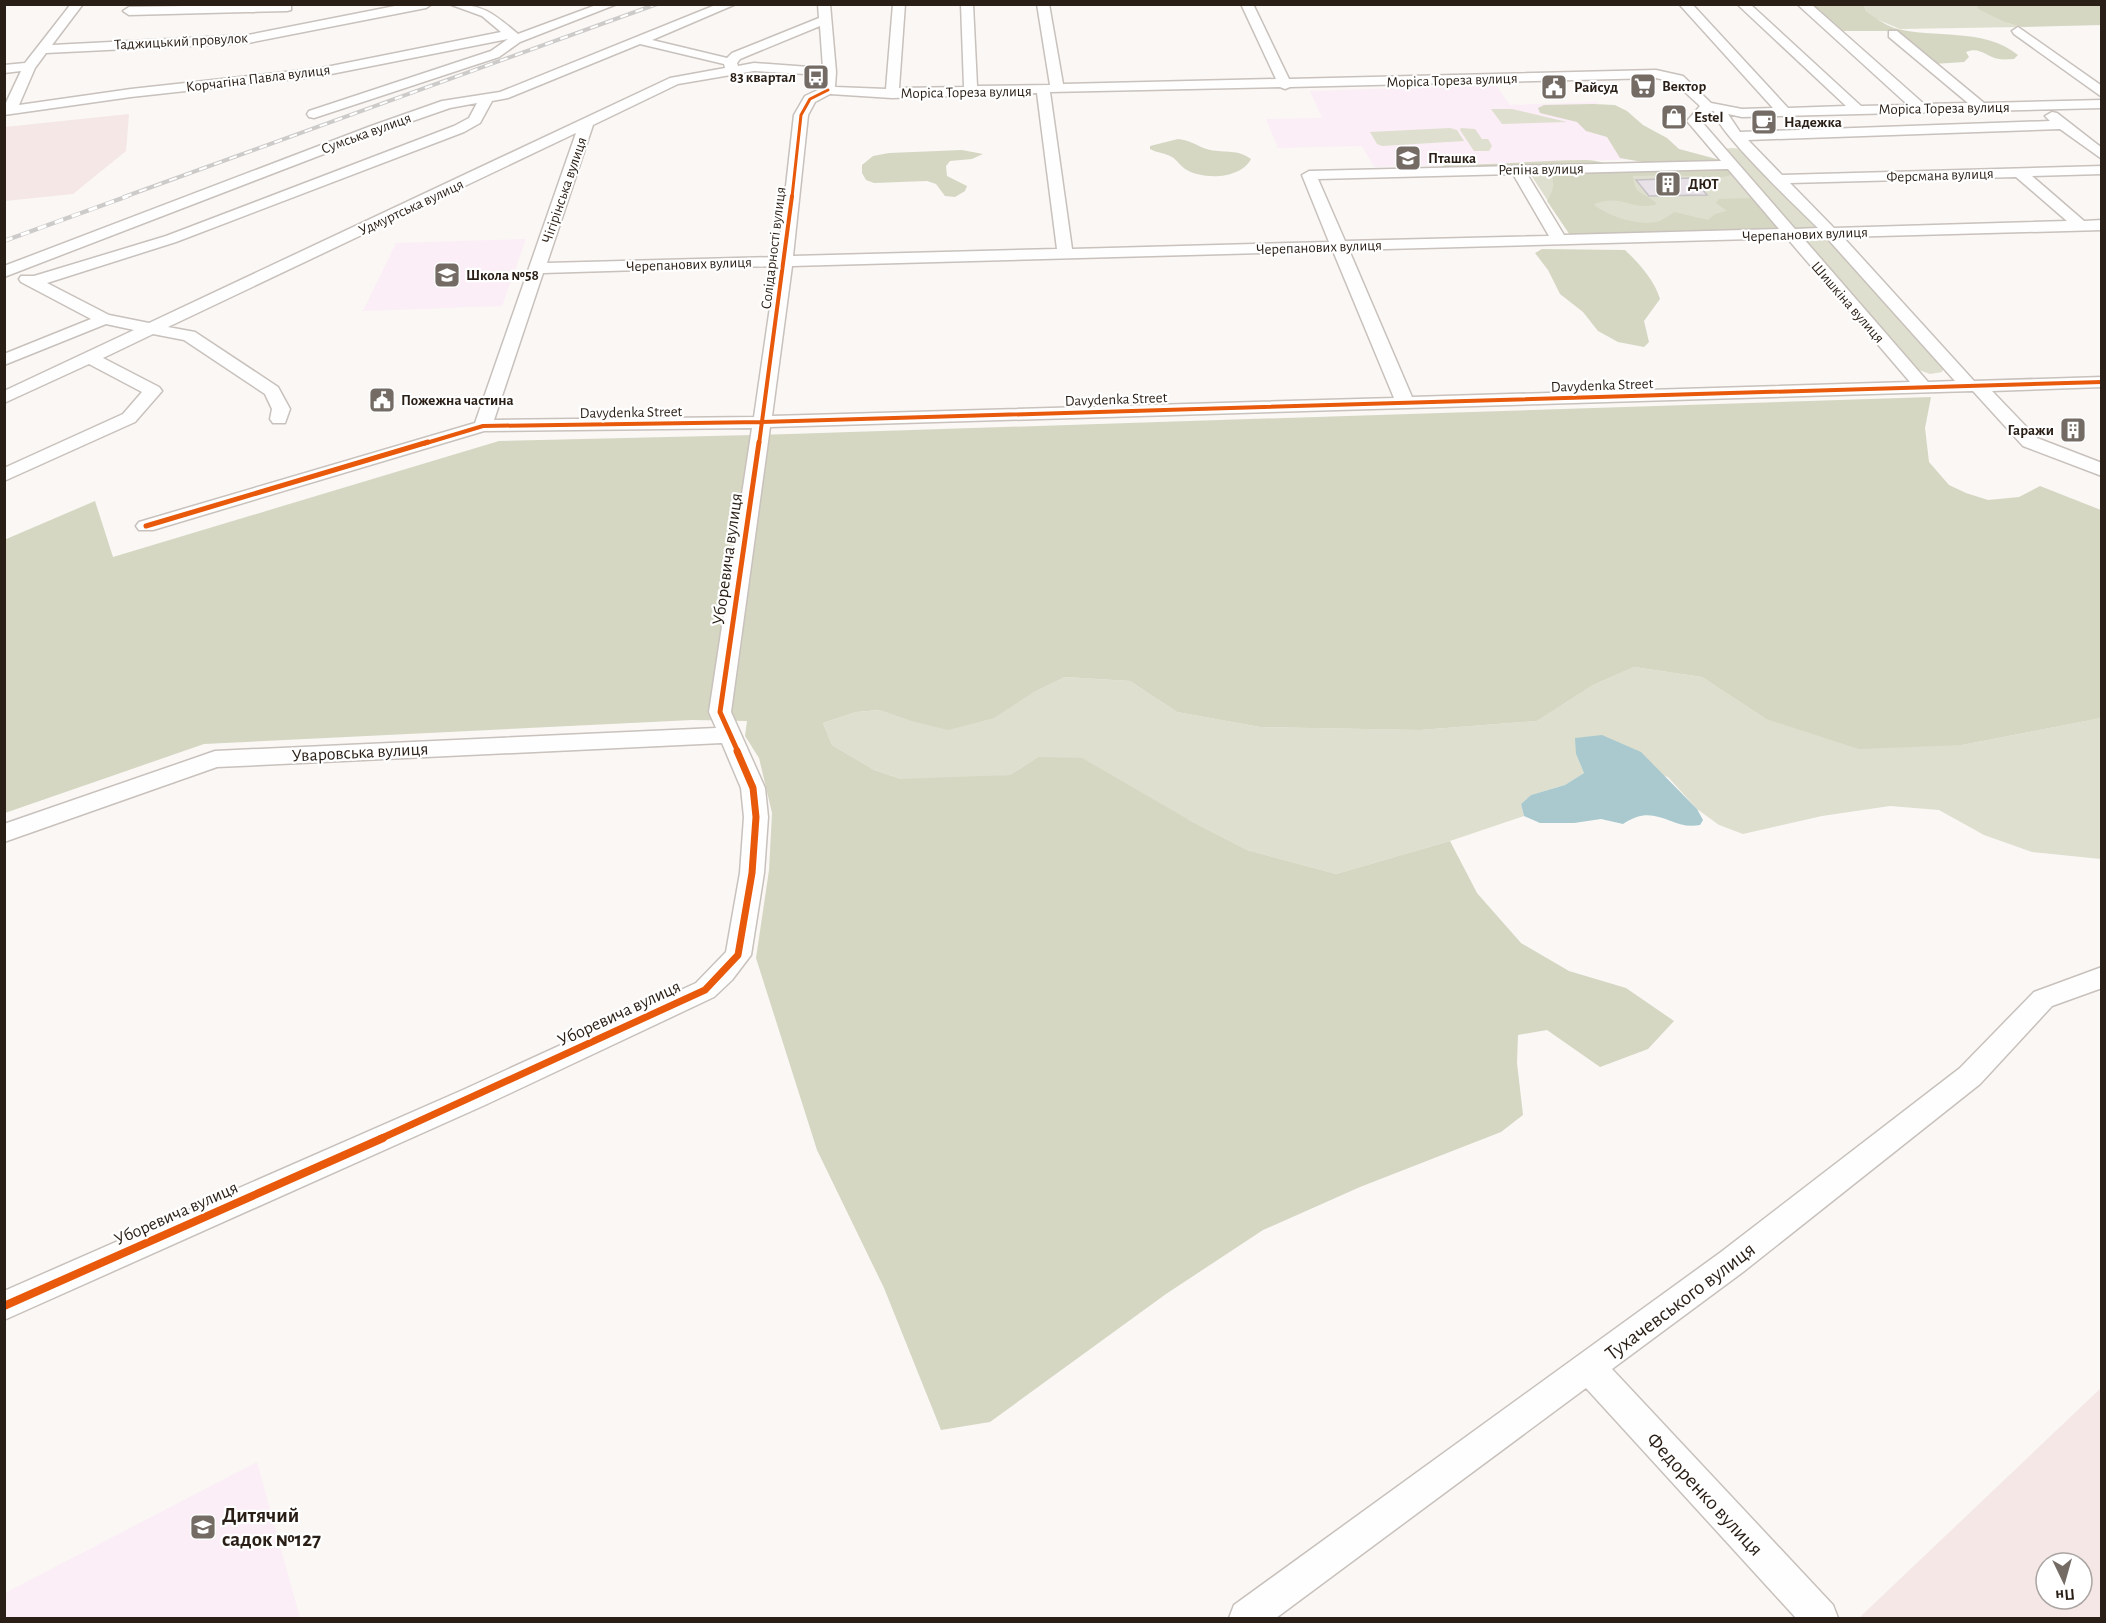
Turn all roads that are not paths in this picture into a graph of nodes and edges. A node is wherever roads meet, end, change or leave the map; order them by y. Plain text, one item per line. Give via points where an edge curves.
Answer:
1 (77, 4) edge
2 (426, 4) edge
3 (454, 4) edge
4 (611, 4) edge
5 (730, 4) edge
6 (824, 4) edge
7 (899, 4) edge
8 (967, 4) edge
9 (1043, 4) edge
10 (1247, 4) edge
11 (1685, 4) edge
12 (1743, 4) edge
13 (1803, 4) edge
14 (226, 6) edge
15 (287, 7) dead end
16 (129, 11) dead end
17 (825, 20) junction
18 (2018, 31) dead end
19 (1893, 33) dead end
20 (513, 36) junction
21 (637, 40) junction
22 (42, 49) junction
23 (731, 66) junction
24 (29, 67) junction
25 (4, 69) edge
26 (830, 72) junction
27 (1285, 85) junction
28 (828, 90) junction
29 (1050, 90) junction
30 (971, 92) junction
31 (2102, 93) edge
32 (892, 94) junction
33 (488, 97) junction
34 (2102, 104) edge
35 (2039, 106) junction
36 (1981, 107) junction
37 (1714, 108) junction
38 (1921, 109) junction
39 (1858, 110) junction
40 (7, 111) edge
41 (1784, 112) junction
42 (314, 114) dead end
43 (586, 125) junction
44 (2063, 125) junction
45 (1741, 140) junction
46 (1716, 146) junction
47 (2102, 155) edge
48 (1732, 165) junction
49 (1517, 170) junction
50 (2102, 170) edge
51 (2020, 173) junction
52 (1778, 179) junction
53 (2102, 225) edge
54 (2082, 226) junction
55 (1831, 233) junction
56 (1790, 234) junction
57 (1560, 241) junction
58 (1339, 247) junction
59 (1065, 254) junction
60 (785, 261) junction
61 (537, 268) junction
62 (7, 271) edge
63 (33, 282) junction
64 (104, 319) junction
65 (153, 328) junction
66 (90, 358) junction
67 (4, 360) edge
68 (2102, 382) edge
69 (1974, 386) junction
70 (1923, 387) junction
71 (4, 399) edge
72 (1405, 402) junction
73 (279, 419) dead end
74 (761, 422) junction
75 (483, 426) junction
76 (2102, 470) edge
77 (4, 475) edge
78 (146, 526) dead end
79 (728, 735) junction
80 (4, 833) edge
81 (2102, 977) edge
82 (4, 1306) edge
83 (1590, 1369) junction
84 (1247, 1618) edge
85 (1820, 1618) edge

1 - 22 street
2 - 22 street, Таджицький провулок via 248,39
3 - 20 street via 486,13
4 - 20 street
5 - 21 street, Сумська вулиця
6 - 17 street
7 - 32 street
8 - 30 street
9 - 29 street
10 - 27 street
11 - 41 street
12 - 39 street
13 - 38 street
14 - 15 street
14 - 16 street
17 - 23 street via 736,56
17 - 26 street
18 - 31 street
19 - 36 street
20 - 40 street, Корчагіна Павла вулиця via 321,72
20 - 42 street via 495,54
21 - 23 street
21 - 33 street, Сумська вулиця via 503,95
22 - 24 street
23 - 26 street, Удмуртська вулиця
23 - 43 street, Удмуртська вулиця via 675,81
24 - 25 street
24 - 40 street
26 - 28 street
27 - 29 street, Моріса Тореза вулиця
27 - 37 street, Моріса Тореза вулиця via 1656,74 1678,80
28 - 32 street, Моріса Тореза вулиця
28 - 60 street, Солідарності вулиця via 810,99 801,115
29 - 30 street, Моріса Тореза вулиця
29 - 59 street
30 - 32 street, Моріса Тореза вулиця
33 - 62 street, Сумська вулиця via 447,104 376,129
33 - 63 street via 475,120 459,129 171,239
34 - 35 street, Моріса Тореза вулиця
35 - 36 street, Моріса Тореза вулиця
35 - 44 street
36 - 38 street, Моріса Тореза вулиця
37 - 41 street, Моріса Тореза вулиця via 1742,113
37 - 45 street
37 - 46 street, Шишкiна вулиця via 1694,122
38 - 39 street, Моріса Тореза вулиця
39 - 41 street, Моріса Тореза вулиця
43 - 61 street, Чiгiрiнська вулиця
43 - 65 street, Удмуртська вулиця
44 - 45 street
44 - 47 street
45 - 46 street
45 - 52 street
46 - 48 street, Шишкiна вулиця
48 - 49 street, Репiна вулиця
48 - 56 street, Шишкiна вулиця
49 - 57 street
49 - 58 street, Репiна вулиця via 1309,175
50 - 51 street, Ферсмана вулиця
51 - 52 street, Ферсмана вулиця
51 - 54 street
52 - 55 street
53 - 54 street, Черепанових вулиця
54 - 55 street, Черепанових вулиця
55 - 56 street, Черепанових вулиця
55 - 69 street
56 - 57 street, Черепанових вулиця
56 - 70 street, Шишкiна вулиця
57 - 58 street, Черепанових вулиця
58 - 59 street, Черепанових вулиця
58 - 72 street, Репiна вулиця
59 - 60 street, Черепанових вулиця
60 - 61 street, Черепанових вулиця
60 - 74 street, Солідарності вулиця
61 - 75 street, Чiгiрiнська вулиця
62 - 63 street
63 - 64 street
64 - 65 street
64 - 67 street
65 - 66 street, Удмуртська вулиця
65 - 73 street via 189,336 272,391 281,409
66 - 71 street, Удмуртська вулиця
66 - 77 street via 153,391 129,418
68 - 69 street, Davydenka Street
69 - 70 street, Davydenka Street
69 - 76 street via 2030,442
70 - 72 street, Davydenka Street
72 - 74 street, Davydenka Street
74 - 75 street, Davydenka Street
74 - 79 street, Уборевича вулиця via 720,712
75 - 78 street, Davydenka Street
79 - 80 street, Уваровська вулиця via 215,759
79 - 82 street, Уборевича вулиця via 753,788 756,817 752,873 738,955 705,990 475,1097
81 - 83 street, Тухачевського вулиця via 2043,999 1970,1076
83 - 84 street, Тухачевського вулиця
83 - 85 street, Федоренко вулиця

